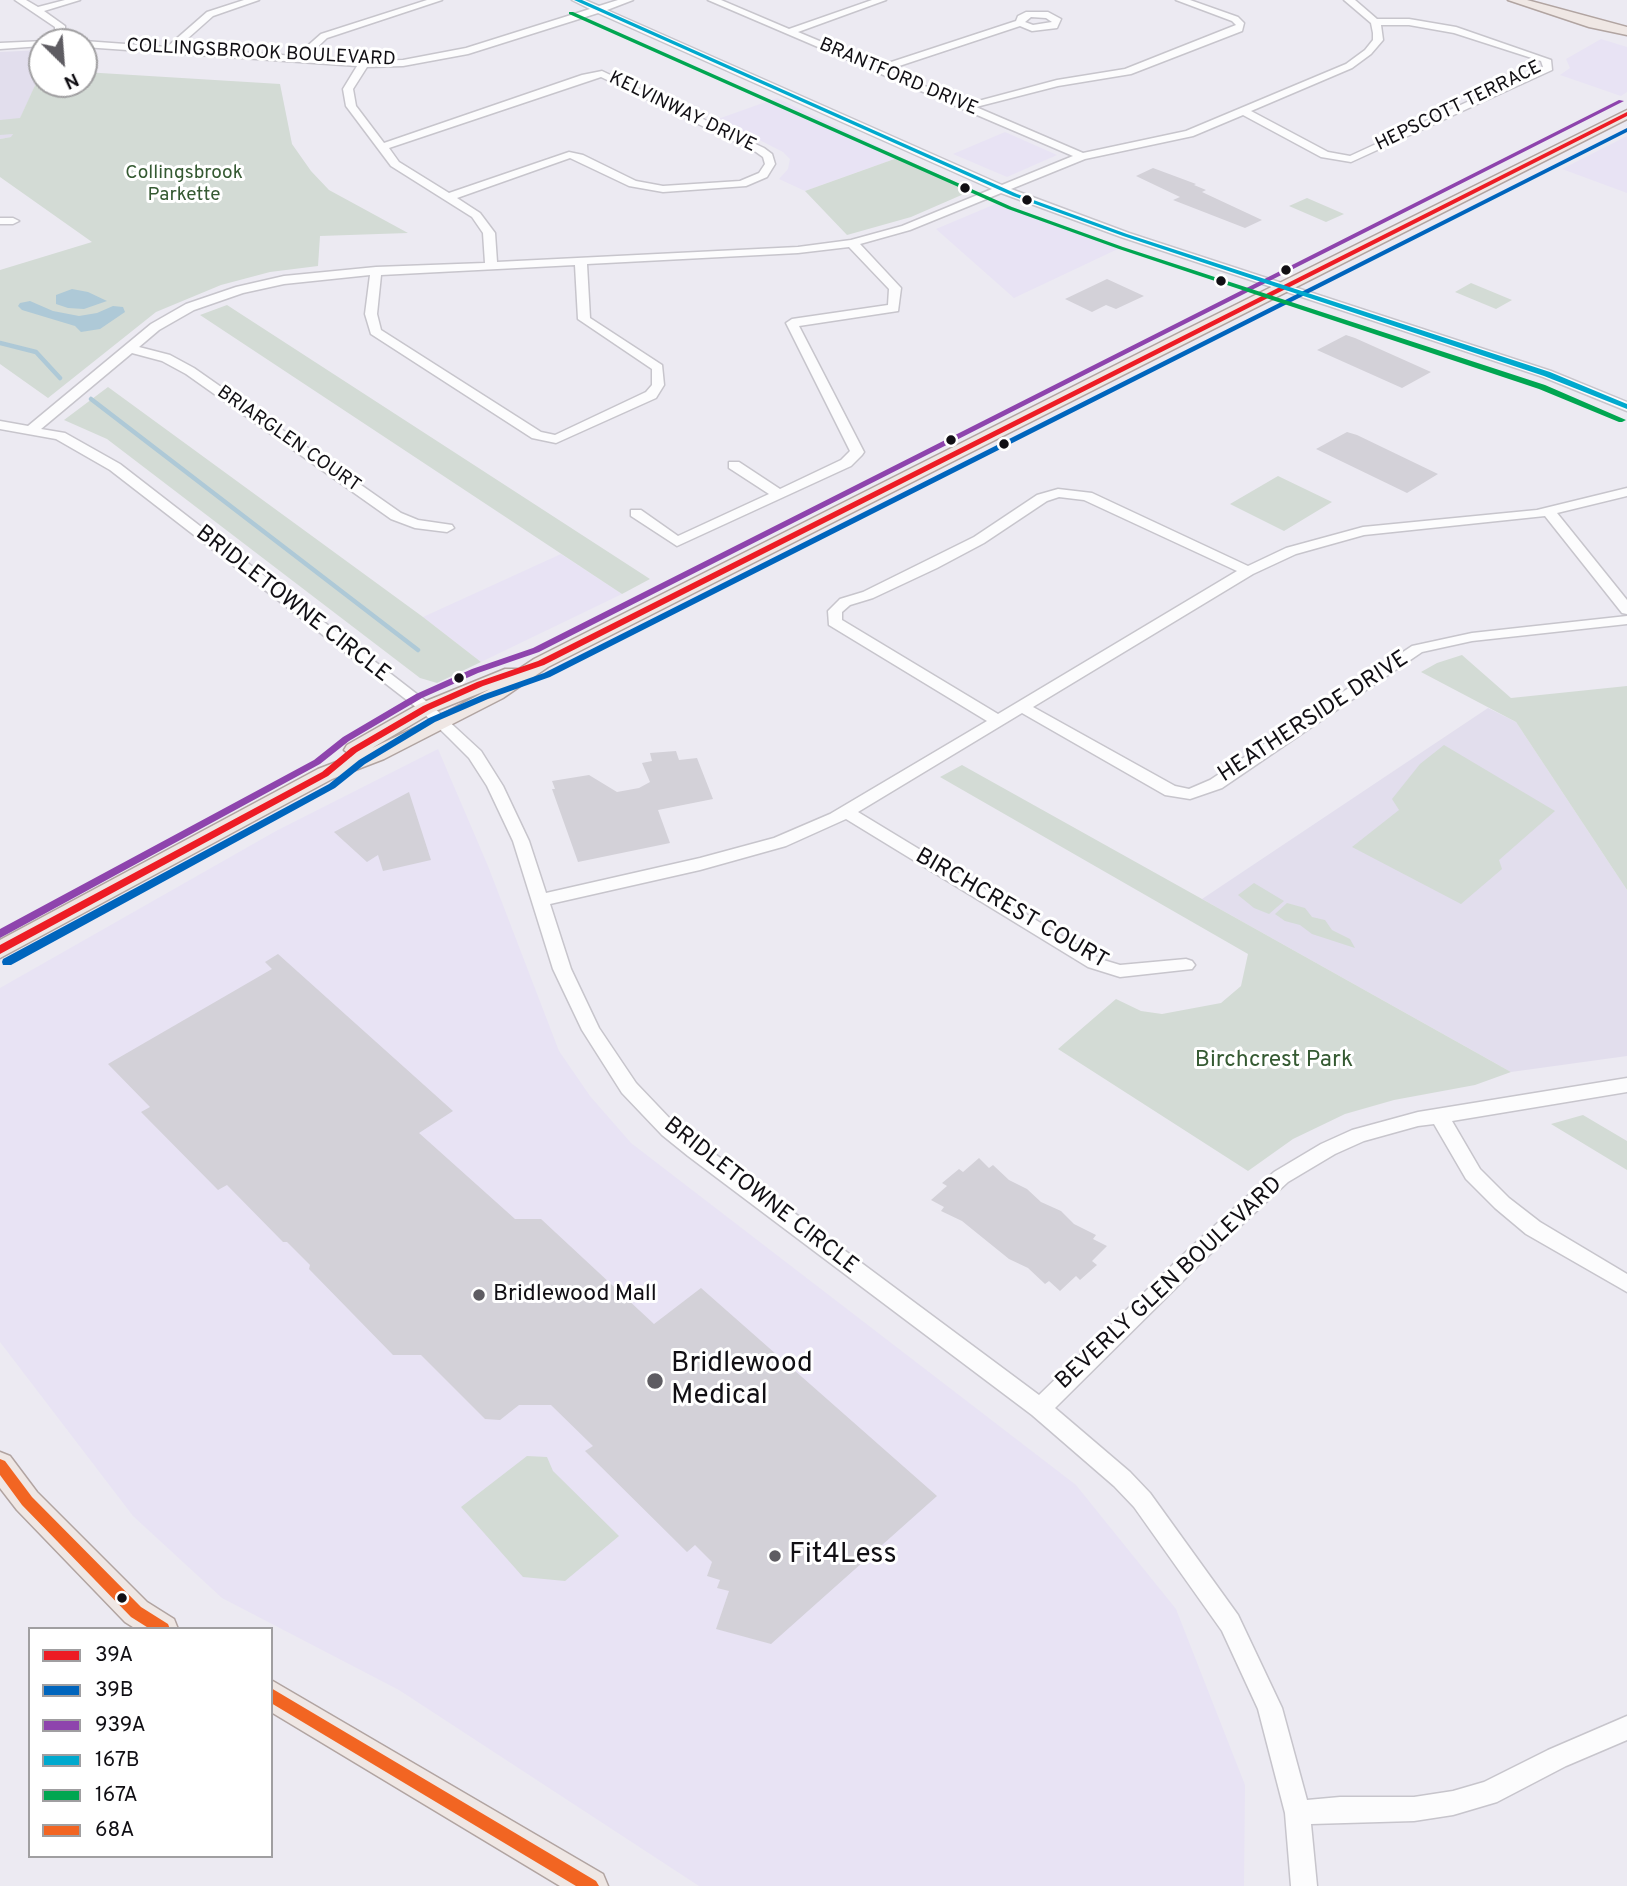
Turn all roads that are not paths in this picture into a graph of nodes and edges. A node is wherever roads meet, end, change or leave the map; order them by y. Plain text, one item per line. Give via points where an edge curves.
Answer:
1 (20, 0) edge
2 (75, 0) edge
3 (254, 0) edge
4 (437, 0) edge
5 (577, 0) edge
6 (628, 0) edge
7 (713, 0) edge
8 (881, 0) edge
9 (1181, 0) edge
10 (1349, 0) edge
11 (1514, 0) edge
12 (598, 9) junction
13 (39, 10) junction
14 (1376, 22) junction
15 (1020, 23) dead end
16 (1593, 24) junction
17 (60, 28) edge
18 (1627, 31) edge
19 (789, 32) junction
20 (1627, 39) edge
21 (28, 44) edge
22 (98, 45) edge
23 (0, 46) edge
24 (170, 49) junction
25 (299, 59) junction
26 (364, 64) junction
27 (878, 70) junction
28 (967, 107) junction
29 (1245, 112) junction
30 (1627, 114) edge
31 (382, 147) junction
32 (1082, 156) junction
33 (1002, 189) junction
34 (450, 197) junction
35 (852, 243) junction
36 (581, 261) junction
37 (491, 265) junction
38 (376, 271) junction
39 (1284, 286) junction
40 (129, 348) junction
41 (1627, 407) edge
42 (0, 425) edge
43 (31, 430) junction
44 (734, 465) dead end
45 (1627, 492) edge
46 (779, 494) junction
47 (1549, 512) junction
48 (636, 513) dead end
49 (447, 528) dead end
50 (1248, 571) junction
51 (1627, 610) edge
52 (1627, 620) edge
53 (541, 663) junction
54 (1022, 707) junction
55 (426, 708) junction
56 (998, 721) junction
57 (442, 722) junction
58 (325, 774) junction
59 (846, 813) junction
60 (541, 900) junction
61 (0, 950) edge
62 (1186, 965) dead end
63 (1627, 1085) edge
64 (1439, 1115) junction
65 (1627, 1284) edge
66 (1040, 1408) junction
67 (0, 1465) edge
68 (160, 1627) edge
69 (273, 1696) edge
70 (1627, 1728) edge
71 (1298, 1813) junction
72 (590, 1886) edge
73 (1304, 1886) edge

1 - 13 street
2 - 13 street
3 - 24 street via 210,14
4 - 25 street via 324,36
5 - 12 street
6 - 12 street, COLLINGSBROOK BOULEVARD
7 - 19 street, BRANTFORD DRIVE
8 - 19 street
9 - 28 street via 1241,25 1127,72 1056,83
10 - 14 street
11 - 16 main road
12 - 26 street, COLLINGSBROOK BOULEVARD via 435,59
12 - 33 street
13 - 17 street
14 - 29 street via 1378,40 1359,60
14 - 29 street, HEPSCOTT TERRACE via 1456,30 1544,59 1548,68 1351,159 1325,155
15 - 27 street
16 - 18 main road
16 - 20 main road
19 - 27 street, BRANTFORD DRIVE
21 - 23 street
22 - 24 street, COLLINGSBROOK BOULEVARD
24 - 25 street, COLLINGSBROOK BOULEVARD
25 - 26 street, COLLINGSBROOK BOULEVARD
26 - 31 street via 348,89 348,101
27 - 28 street, BRANTFORD DRIVE
28 - 32 street, BRANTFORD DRIVE
29 - 32 street via 1169,139
30 - 39 main road
31 - 34 street via 395,164
31 - 34 street, KELVINWAY DRIVE via 602,74 760,150 771,163 763,175 742,184 663,189 633,184 569,155
32 - 33 street
33 - 35 street via 906,228
33 - 39 street
34 - 37 street via 477,215 489,233
35 - 36 street via 762,253
35 - 46 street via 895,288 894,309 792,323 858,452 846,463
36 - 37 street
36 - 38 street via 584,319 658,368 658,385 644,399 556,439 537,435 375,331 371,314
37 - 38 street
38 - 40 street via 284,280 222,295 172,316
39 - 41 street via 1546,374
39 - 53 main road
40 - 43 street
40 - 49 street, BRIARGLEN COURT via 166,358 190,371 396,516
42 - 43 street, BRIDLETOWNE CIRCLE
43 - 55 street, BRIDLETOWNE CIRCLE via 60,436 115,467
44 - 46 street
45 - 47 street
46 - 48 street via 677,542
47 - 50 street via 1363,531 1291,551
47 - 51 street
50 - 54 street
50 - 56 street via 1087,496 1058,493 1042,498 932,565 845,602 835,611 834,622
52 - 54 street, HEATHERSIDE DRIVE via 1472,637 1418,649 1216,784 1190,794 1171,791
53 - 55 main road
53 - 57 main road via 496,694
54 - 56 street
55 - 57 street, BRIDLETOWNE CIRCLE
55 - 58 main road via 354,750
56 - 59 street
57 - 58 main road
57 - 60 street, BRIDLETOWNE CIRCLE via 475,755 495,786 521,841
58 - 61 main road
59 - 60 street via 780,842
59 - 62 street, BIRCHCREST COURT via 1107,969 1129,972
60 - 66 street, BRIDLETOWNE CIRCLE via 562,969 591,1030 629,1088 669,1130
63 - 64 street, BEVERLY GLEN BOULEVARD
64 - 65 street via 1474,1174 1502,1203
64 - 66 street, BEVERLY GLEN BOULEVARD via 1359,1135 1281,1177
66 - 71 street, BRIDLETOWNE CIRCLE via 1142,1500 1230,1622 1270,1708
67 - 68 main road via 27,1501 118,1594
69 - 72 main road
70 - 71 street via 1488,1793 1453,1803
71 - 73 street, BRIDLETOWNE CIRCLE

